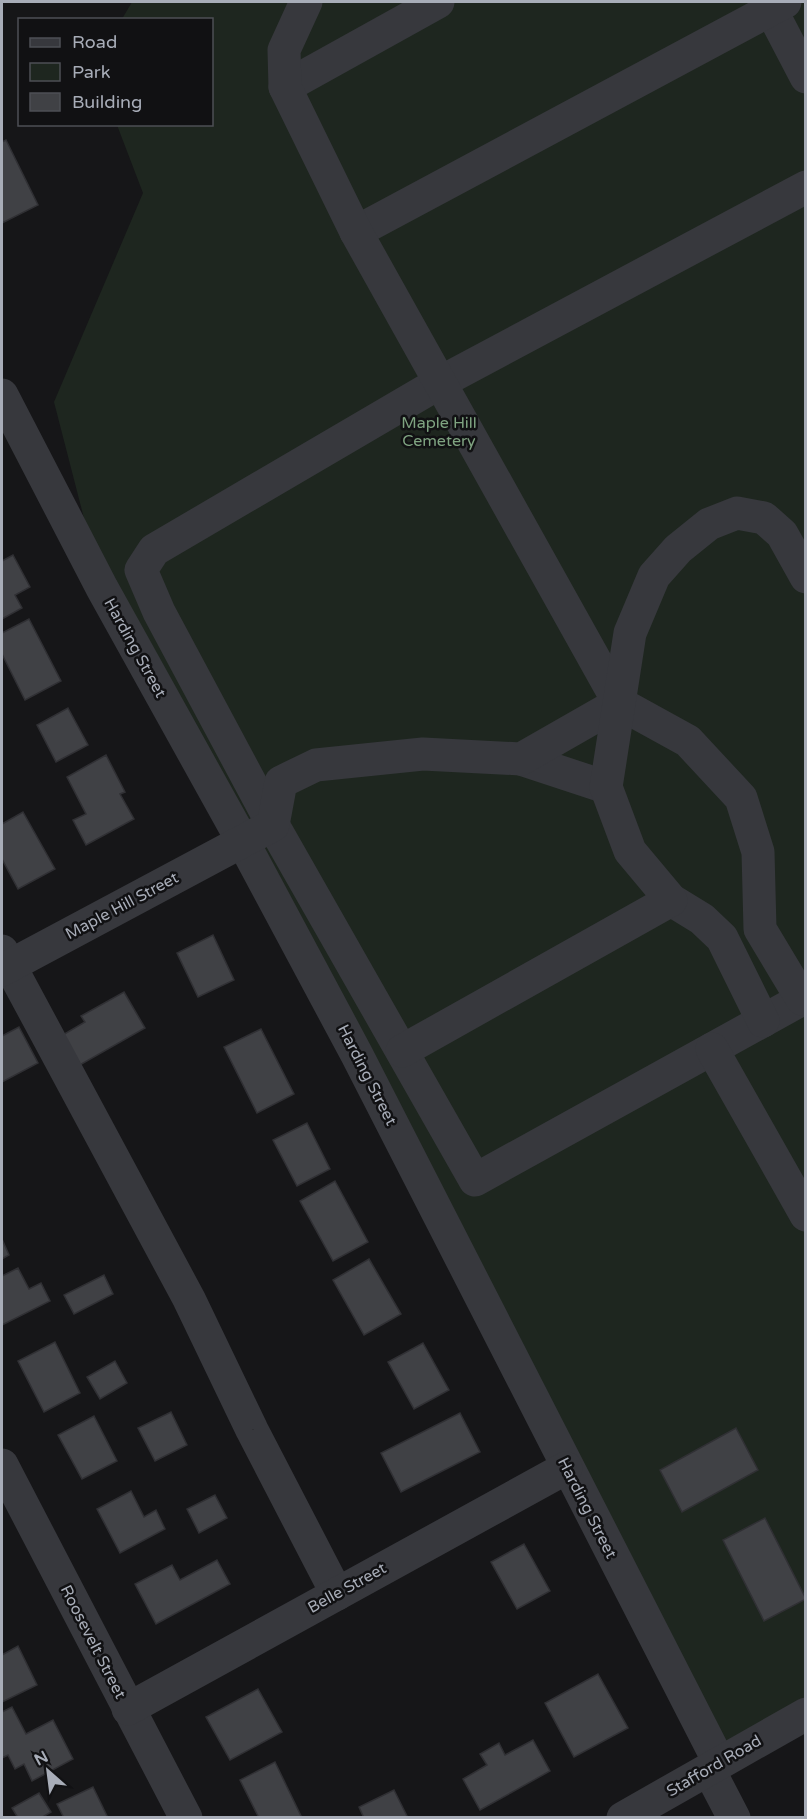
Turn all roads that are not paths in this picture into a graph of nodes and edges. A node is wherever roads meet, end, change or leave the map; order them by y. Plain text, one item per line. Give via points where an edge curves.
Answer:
1 (306, 2) edge
2 (438, 2) edge
3 (774, 4) edge
4 (806, 77) edge
5 (285, 87) junction
6 (806, 187) edge
7 (356, 232) junction
8 (439, 383) junction
9 (2, 395) edge
10 (806, 577) edge
11 (619, 703) junction
12 (521, 759) junction
13 (606, 787) junction
14 (273, 825) junction
15 (243, 842) junction
16 (671, 900) junction
17 (4, 963) edge
18 (804, 998) edge
19 (763, 1021) junction
20 (712, 1049) junction
21 (402, 1051) junction
22 (806, 1215) edge
23 (566, 1468) junction
24 (6, 1483) edge
25 (338, 1594) junction
26 (128, 1709) junction
27 (806, 1714) edge
28 (714, 1766) junction
29 (186, 1818) edge
30 (623, 1818) edge
31 (734, 1818) edge

1 - 5 street via 284,50
2 - 5 street
3 - 4 street
3 - 7 street
5 - 7 street
6 - 8 street
7 - 8 street
8 - 11 street
8 - 14 street via 154,550 141,570 159,612
9 - 15 street, Harding Street via 102,588
10 - 11 street via 782,534 764,518 737,513 709,524 678,549 654,576 630,633
11 - 12 street
11 - 13 street
11 - 18 street via 688,741 741,798 758,852 760,929
12 - 13 street
12 - 14 street via 423,754 316,765 281,782
13 - 16 street via 630,851
14 - 15 street, Maple Hill Street
14 - 21 street
15 - 17 street, Maple Hill Street
15 - 23 street, Harding Street via 362,1066
16 - 19 street via 702,919 722,938
16 - 21 street
17 - 25 street via 189,1299
18 - 19 street
19 - 20 street
20 - 21 street via 475,1180
20 - 22 street
23 - 25 street, Belle Street
23 - 28 street, Harding Street
24 - 26 street, Roosevelt Street
25 - 26 street, Belle Street
26 - 29 street, Roosevelt Street
27 - 28 street, Stafford Road
28 - 30 street, Stafford Road
28 - 31 street, Harding Street

